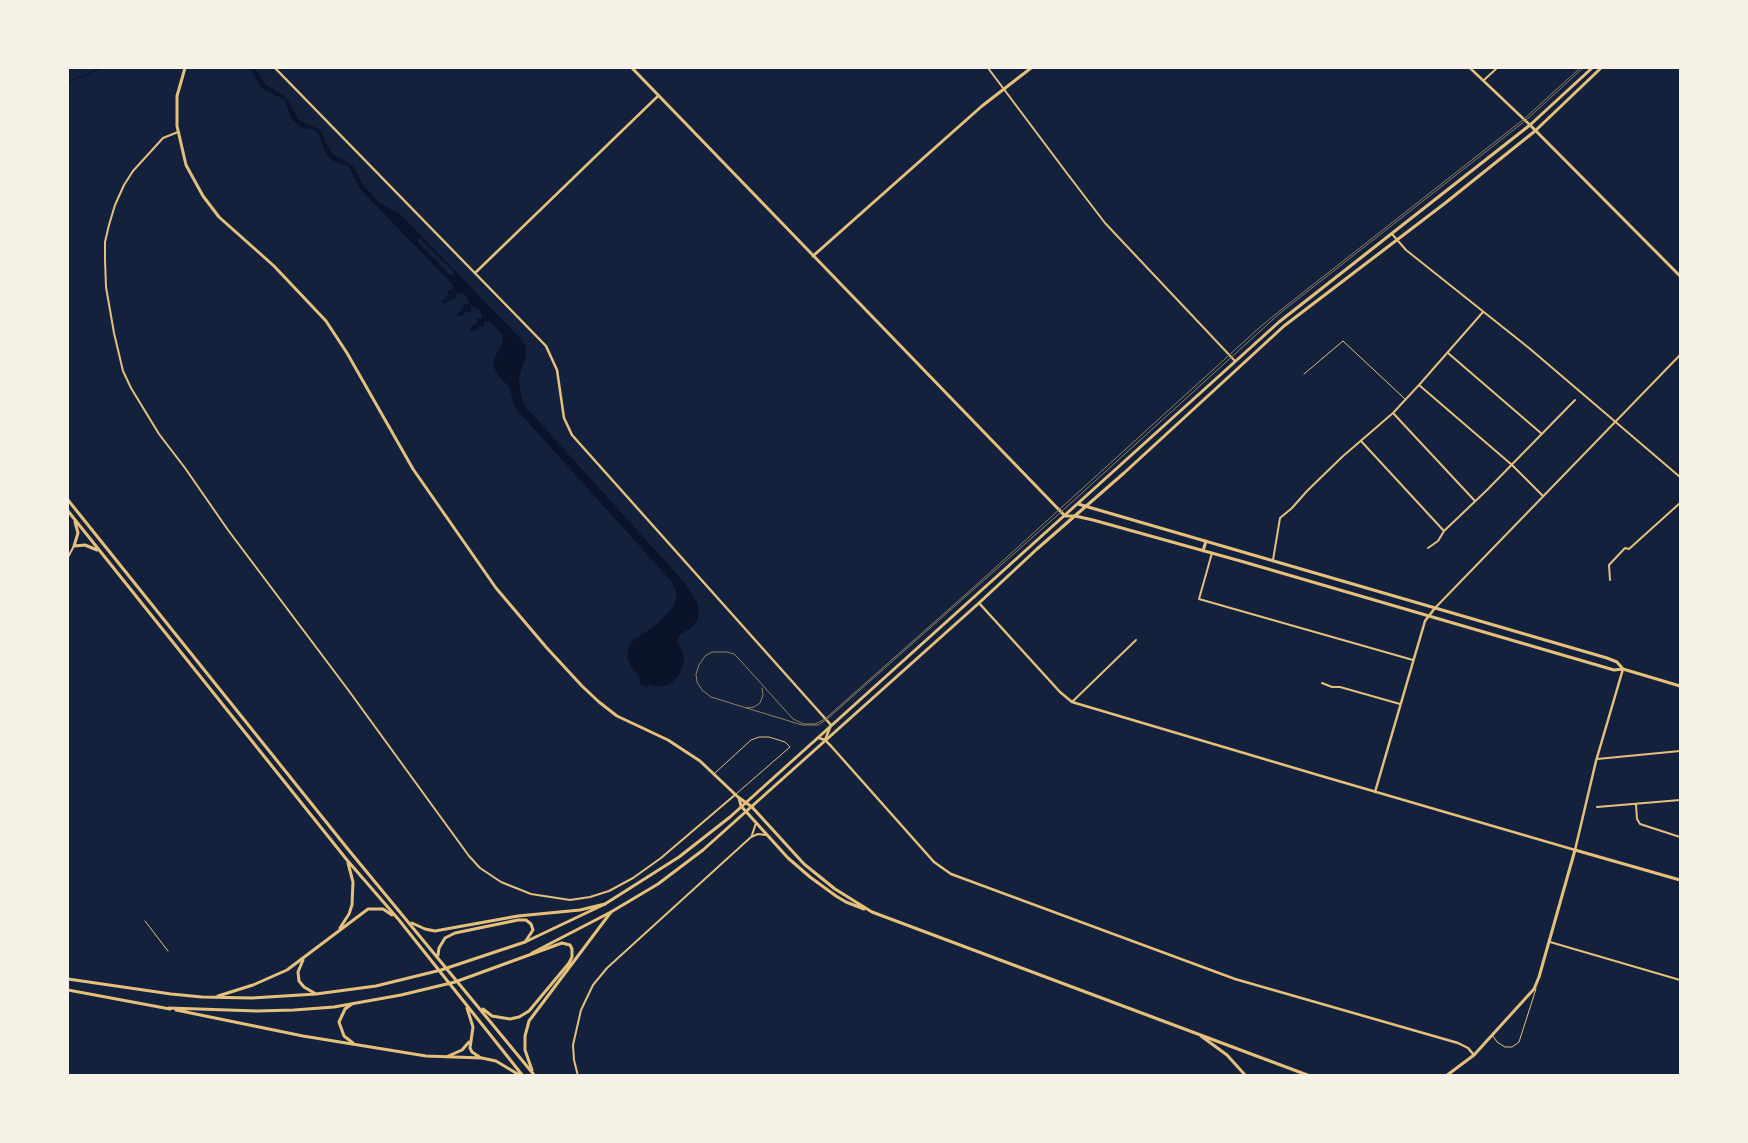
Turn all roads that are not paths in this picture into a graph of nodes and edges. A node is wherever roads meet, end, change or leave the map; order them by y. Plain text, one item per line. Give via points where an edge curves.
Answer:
1 (184, 68) edge
2 (275, 68) edge
3 (632, 68) edge
4 (988, 68) edge
5 (1031, 68) edge
6 (1470, 68) edge
7 (1496, 68) edge
8 (1592, 68) edge
9 (1601, 68) edge
10 (1483, 80) junction
11 (1004, 89) junction
12 (658, 96) junction
13 (1530, 126) junction
14 (1535, 130) junction
15 (178, 132) junction
16 (1392, 234) junction
17 (1396, 240) junction
18 (813, 256) junction
19 (475, 274) junction
20 (1680, 276) edge
21 (1482, 312) junction
22 (1448, 353) junction
23 (1680, 355) edge
24 (1235, 361) junction
25 (1240, 366) junction
26 (1304, 374) dead end
27 (1419, 385) junction
28 (1406, 400) junction
29 (1575, 400) dead end
30 (1393, 413) junction
31 (1615, 422) junction
32 (1542, 434) junction
33 (1361, 441) junction
34 (1512, 465) junction
35 (1680, 477) edge
36 (1543, 496) junction
37 (68, 500) edge
38 (1092, 501) junction
39 (1475, 501) junction
40 (1680, 503) edge
41 (1078, 504) junction
42 (1086, 506) junction
43 (1093, 508) junction
44 (68, 511) edge
45 (1065, 516) junction
46 (1075, 516) junction
47 (74, 519) junction
48 (1444, 531) junction
49 (1206, 541) junction
50 (74, 546) junction
51 (1428, 548) dead end
52 (1203, 551) junction
53 (100, 552) junction
54 (1212, 553) junction
55 (68, 557) edge
56 (1273, 560) junction
57 (1610, 580) dead end
58 (975, 598) junction
59 (979, 603) junction
60 (1435, 608) junction
61 (1428, 616) junction
62 (1136, 640) dead end
63 (914, 650) junction
64 (920, 655) junction
65 (1413, 660) junction
66 (1623, 669) junction
67 (1322, 684) dead end
68 (1680, 686) edge
69 (1072, 702) junction
70 (1400, 704) junction
71 (831, 725) junction
72 (817, 738) junction
73 (825, 740) junction
74 (1680, 751) edge
75 (1597, 759) junction
76 (714, 773) junction
77 (1375, 792) junction
78 (737, 796) junction
79 (1680, 800) edge
80 (746, 802) junction
81 (1636, 804) junction
82 (741, 806) junction
83 (752, 806) junction
84 (1597, 807) dead end
85 (746, 812) junction
86 (756, 823) junction
87 (766, 835) junction
88 (751, 837) junction
89 (1680, 837) edge
90 (1575, 850) junction
91 (793, 852) junction
92 (788, 858) junction
93 (347, 860) junction
94 (1680, 880) edge
95 (605, 904) junction
96 (611, 912) junction
97 (872, 912) junction
98 (398, 920) junction
99 (145, 921) dead end
100 (409, 921) junction
101 (337, 932) junction
102 (525, 942) junction
103 (1550, 942) junction
104 (168, 951) dead end
105 (532, 953) junction
106 (438, 956) junction
107 (305, 957) junction
108 (1539, 977) junction
109 (68, 979) edge
110 (1680, 980) edge
111 (68, 990) edge
112 (316, 994) junction
113 (213, 997) junction
114 (464, 1003) junction
115 (352, 1004) junction
116 (478, 1006) junction
117 (169, 1008) junction
118 (1191, 1031) junction
119 (1493, 1036) junction
120 (470, 1041) junction
121 (356, 1044) junction
122 (1474, 1055) junction
123 (442, 1058) junction
124 (482, 1058) junction
125 (534, 1074) edge
126 (522, 1076) edge
127 (578, 1076) edge
128 (1246, 1076) edge
129 (1310, 1076) edge
130 (1446, 1076) edge

1 - 15 main road via 177,96
2 - 19 street
3 - 12 main road
4 - 11 street
5 - 11 main road
6 - 10 street
7 - 10 street
8 - 13 main road
9 - 14 main road
10 - 13 street
11 - 18 main road
11 - 24 street via 1106,223
12 - 18 main road
12 - 19 street
13 - 14 main road
13 - 16 main road
14 - 17 main road
14 - 20 main road
15 - 76 main road via 186,165 203,196 219,217 274,266 326,321 413,469 502,595 599,702 617,716 679,747
15 - 78 street via 163,138 138,164 124,185 105,242 106,287 123,372 159,434 469,856 501,882 531,894 570,900 590,897 610,891 640,873
16 - 17 street
16 - 24 main road via 1279,322
17 - 21 street
17 - 25 main road via 1284,326
18 - 45 main road
19 - 71 street via 546,346 556,366 564,418 572,436
21 - 22 street
21 - 31 street
22 - 27 street
22 - 32 street
23 - 31 street
24 - 25 main road
24 - 41 main road
25 - 38 main road
26 - 28 lane via 1343,342
27 - 28 street
27 - 34 street
28 - 30 street
29 - 32 street
30 - 33 street
30 - 39 street
31 - 35 street
31 - 36 street
32 - 34 street
33 - 48 street
33 - 56 street via 1280,518
34 - 36 street
34 - 39 street
36 - 60 street
37 - 100 main road
38 - 42 main road
38 - 43 main road
39 - 48 street
40 - 57 street via 1628,548 1624,548 1609,565
41 - 42 main road
41 - 45 main road
42 - 43 main road
42 - 46 main road
43 - 49 main road
44 - 47 main road
45 - 46 main road
45 - 58 main road
46 - 52 main road
46 - 59 main road
47 - 50 main road via 78,533
47 - 53 main road
48 - 51 street
49 - 52 main road
49 - 56 main road
50 - 53 main road via 85,545
50 - 55 street
52 - 54 main road
53 - 93 main road
54 - 61 main road
54 - 65 street via 1199,599
56 - 60 main road
58 - 59 main road
58 - 63 main road
59 - 64 main road
59 - 69 street
60 - 61 street
60 - 66 main road via 1607,658
61 - 65 street
61 - 66 main road via 1614,670
62 - 69 street
63 - 64 main road via 919,650
63 - 71 main road
64 - 73 main road
65 - 70 street
66 - 68 main road
66 - 75 street
67 - 70 street
69 - 77 street
70 - 77 street
71 - 72 main road
71 - 73 street
72 - 73 street
72 - 80 main road
73 - 83 main road
73 - 122 street via 934,862 951,874 1235,979 1458,1043
74 - 75 street
75 - 90 street
76 - 78 main road
76 - 78 lane via 751,740 768,737 785,742 790,748
77 - 90 street
78 - 80 main road
78 - 82 main road
79 - 81 street
80 - 82 main road
80 - 83 main road
81 - 84 street
81 - 89 street via 1640,824
82 - 85 main road
82 - 95 main road via 679,857
83 - 85 main road
83 - 91 main road
85 - 86 main road
85 - 96 main road via 684,865
86 - 87 main road
86 - 88 street
87 - 88 street
87 - 92 main road
88 - 127 street via 593,985 581,1010 573,1046
90 - 94 main road
90 - 103 main road
91 - 92 main road via 792,858
91 - 97 main road via 835,889
92 - 97 main road via 836,896
93 - 98 main road
93 - 101 main road via 354,882 352,905
95 - 100 main road via 435,931
95 - 102 main road
96 - 105 main road
96 - 125 main road via 528,1021 525,1050
97 - 118 main road
98 - 101 main road via 383,909 368,909
98 - 114 main road
99 - 104 lane
100 - 106 main road
101 - 107 main road
102 - 106 main road via 531,934 531,924 518,920 448,936 442,942
102 - 112 main road via 442,970 376,986
103 - 108 main road
103 - 110 street
105 - 115 main road via 455,982
105 - 116 main road via 562,943 570,945 573,953 569,963 535,1005 519,1017 492,1016
106 - 116 main road
107 - 112 main road via 299,967 299,981
107 - 113 main road via 272,978
108 - 119 main road via 1530,994
108 - 119 lane via 1519,1042 1505,1047
109 - 113 main road
111 - 117 main road
112 - 113 main road
114 - 120 main road via 473,1026
114 - 126 main road
115 - 117 main road via 257,1011
115 - 121 main road via 340,1022 344,1036
116 - 125 main road
117 - 121 main road
118 - 128 main road via 1227,1055
118 - 129 main road
119 - 122 main road
120 - 123 main road via 462,1050
120 - 124 main road via 472,1052
121 - 123 main road
122 - 130 main road
123 - 124 main road
124 - 126 main road via 496,1061

